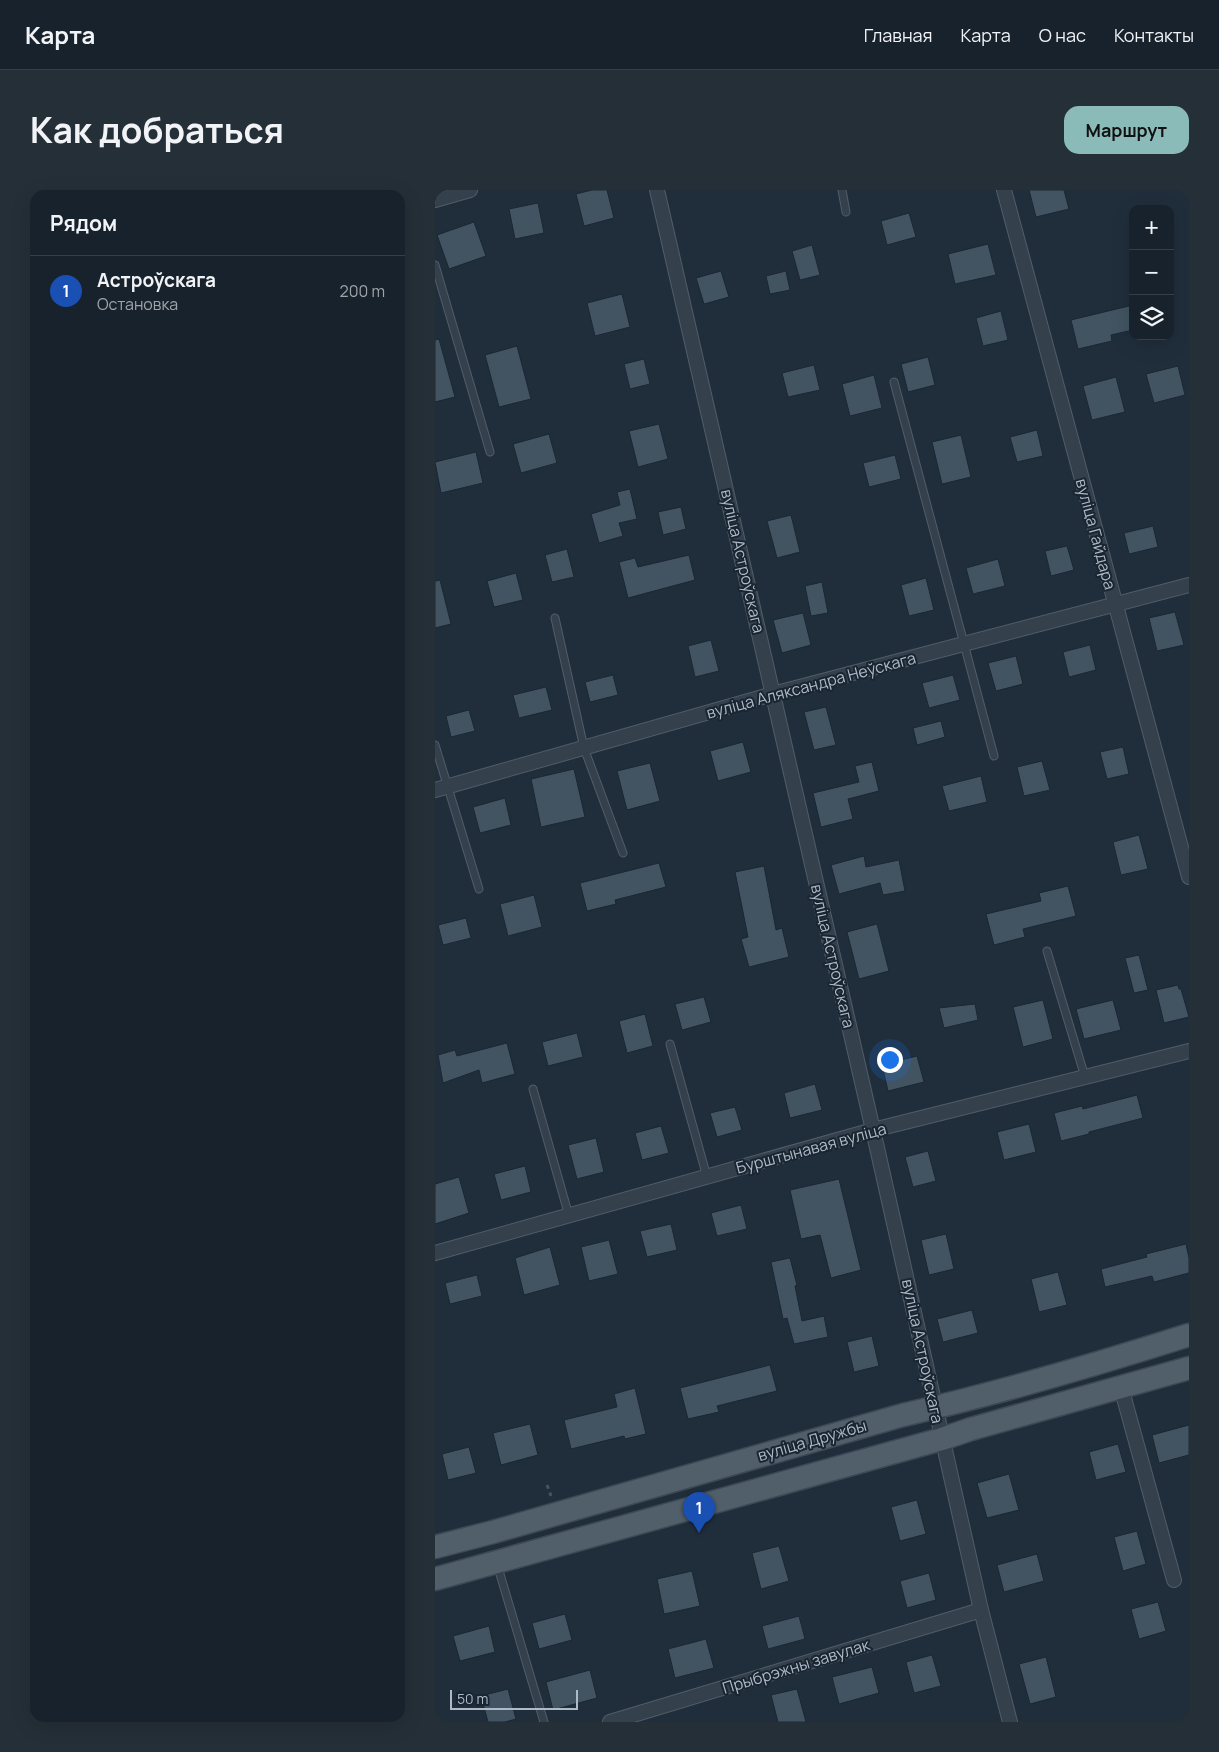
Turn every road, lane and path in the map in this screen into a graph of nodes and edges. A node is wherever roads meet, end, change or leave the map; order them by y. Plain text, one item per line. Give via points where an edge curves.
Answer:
1 (470, 190) edge
2 (657, 190) edge
3 (842, 190) edge
4 (1004, 190) edge
5 (435, 200) edge
6 (846, 212) dead end
7 (435, 265) edge
8 (894, 382) dead end
9 (490, 452) dead end
10 (1189, 585) edge
11 (1115, 605) junction
12 (555, 618) dead end
13 (964, 644) junction
14 (773, 694) junction
15 (435, 745) edge
16 (583, 748) junction
17 (994, 756) dead end
18 (441, 788) edge
19 (623, 854) dead end
20 (1189, 877) edge
21 (479, 889) dead end
22 (1047, 951) dead end
23 (669, 1044) dead end
24 (1189, 1051) edge
25 (1085, 1077) junction
26 (533, 1090) dead end
27 (873, 1130) junction
28 (707, 1177) junction
29 (569, 1216) junction
30 (435, 1253) edge
31 (1189, 1335) edge
32 (1118, 1357) junction
33 (1189, 1358) edge
34 (1189, 1368) edge
35 (1131, 1384) junction
36 (935, 1407) junction
37 (942, 1439) junction
38 (756, 1489) junction
39 (493, 1532) junction
40 (435, 1547) edge
41 (435, 1556) edge
42 (496, 1562) junction
43 (435, 1579) edge
44 (1174, 1580) dead end
45 (981, 1610) junction
46 (544, 1722) edge
47 (610, 1722) edge
48 (1010, 1722) edge

1 - 5 street
2 - 14 street, вуліца Астроўскага
3 - 6 lane
4 - 11 street, вуліца Гайдара
7 - 9 lane
8 - 13 lane
10 - 11 street, вуліца Аляксандра Неўскага
11 - 13 street, вуліца Аляксандра Неўскага
11 - 20 street, вуліца Гайдара
12 - 16 lane
13 - 14 street, вуліца Аляксандра Неўскага
13 - 17 lane
14 - 16 street, вуліца Аляксандра Неўскага
14 - 27 street, вуліца Астроўскага
15 - 18 lane
16 - 18 street, вуліца Аляксандра Неўскага
16 - 19 lane
18 - 21 lane
22 - 25 lane
23 - 28 lane
24 - 25 street, Бурштынавая вуліца
25 - 27 street, Бурштынавая вуліца
26 - 29 lane
27 - 28 street, Бурштынавая вуліца
27 - 36 street, вуліца Астроўскага
28 - 29 street, Бурштынавая вуліца
29 - 30 street, Бурштынавая вуліца
31 - 32 main road, вуліца Дружбы
32 - 36 main road, вуліца Дружбы
32 - 37 main road via 1047,1388 955,1415 945,1427
33 - 35 main road
34 - 35 main road, вуліца Дружбы
35 - 37 main road, вуліца Дружбы
35 - 44 street
36 - 37 street, вуліца Астроўскага
36 - 38 main road via 927,1426 920,1432 846,1453
36 - 39 main road, вуліца Дружбы
37 - 38 main road, вуліца Дружбы
37 - 45 street, вуліца Астроўскага
38 - 42 main road, вуліца Дружбы
39 - 40 main road, вуліца Дружбы
39 - 41 main road
42 - 43 main road, вуліца Дружбы
42 - 46 lane
45 - 47 street, Прыбрэжны завулак
45 - 48 street, вуліца Астроўскага

